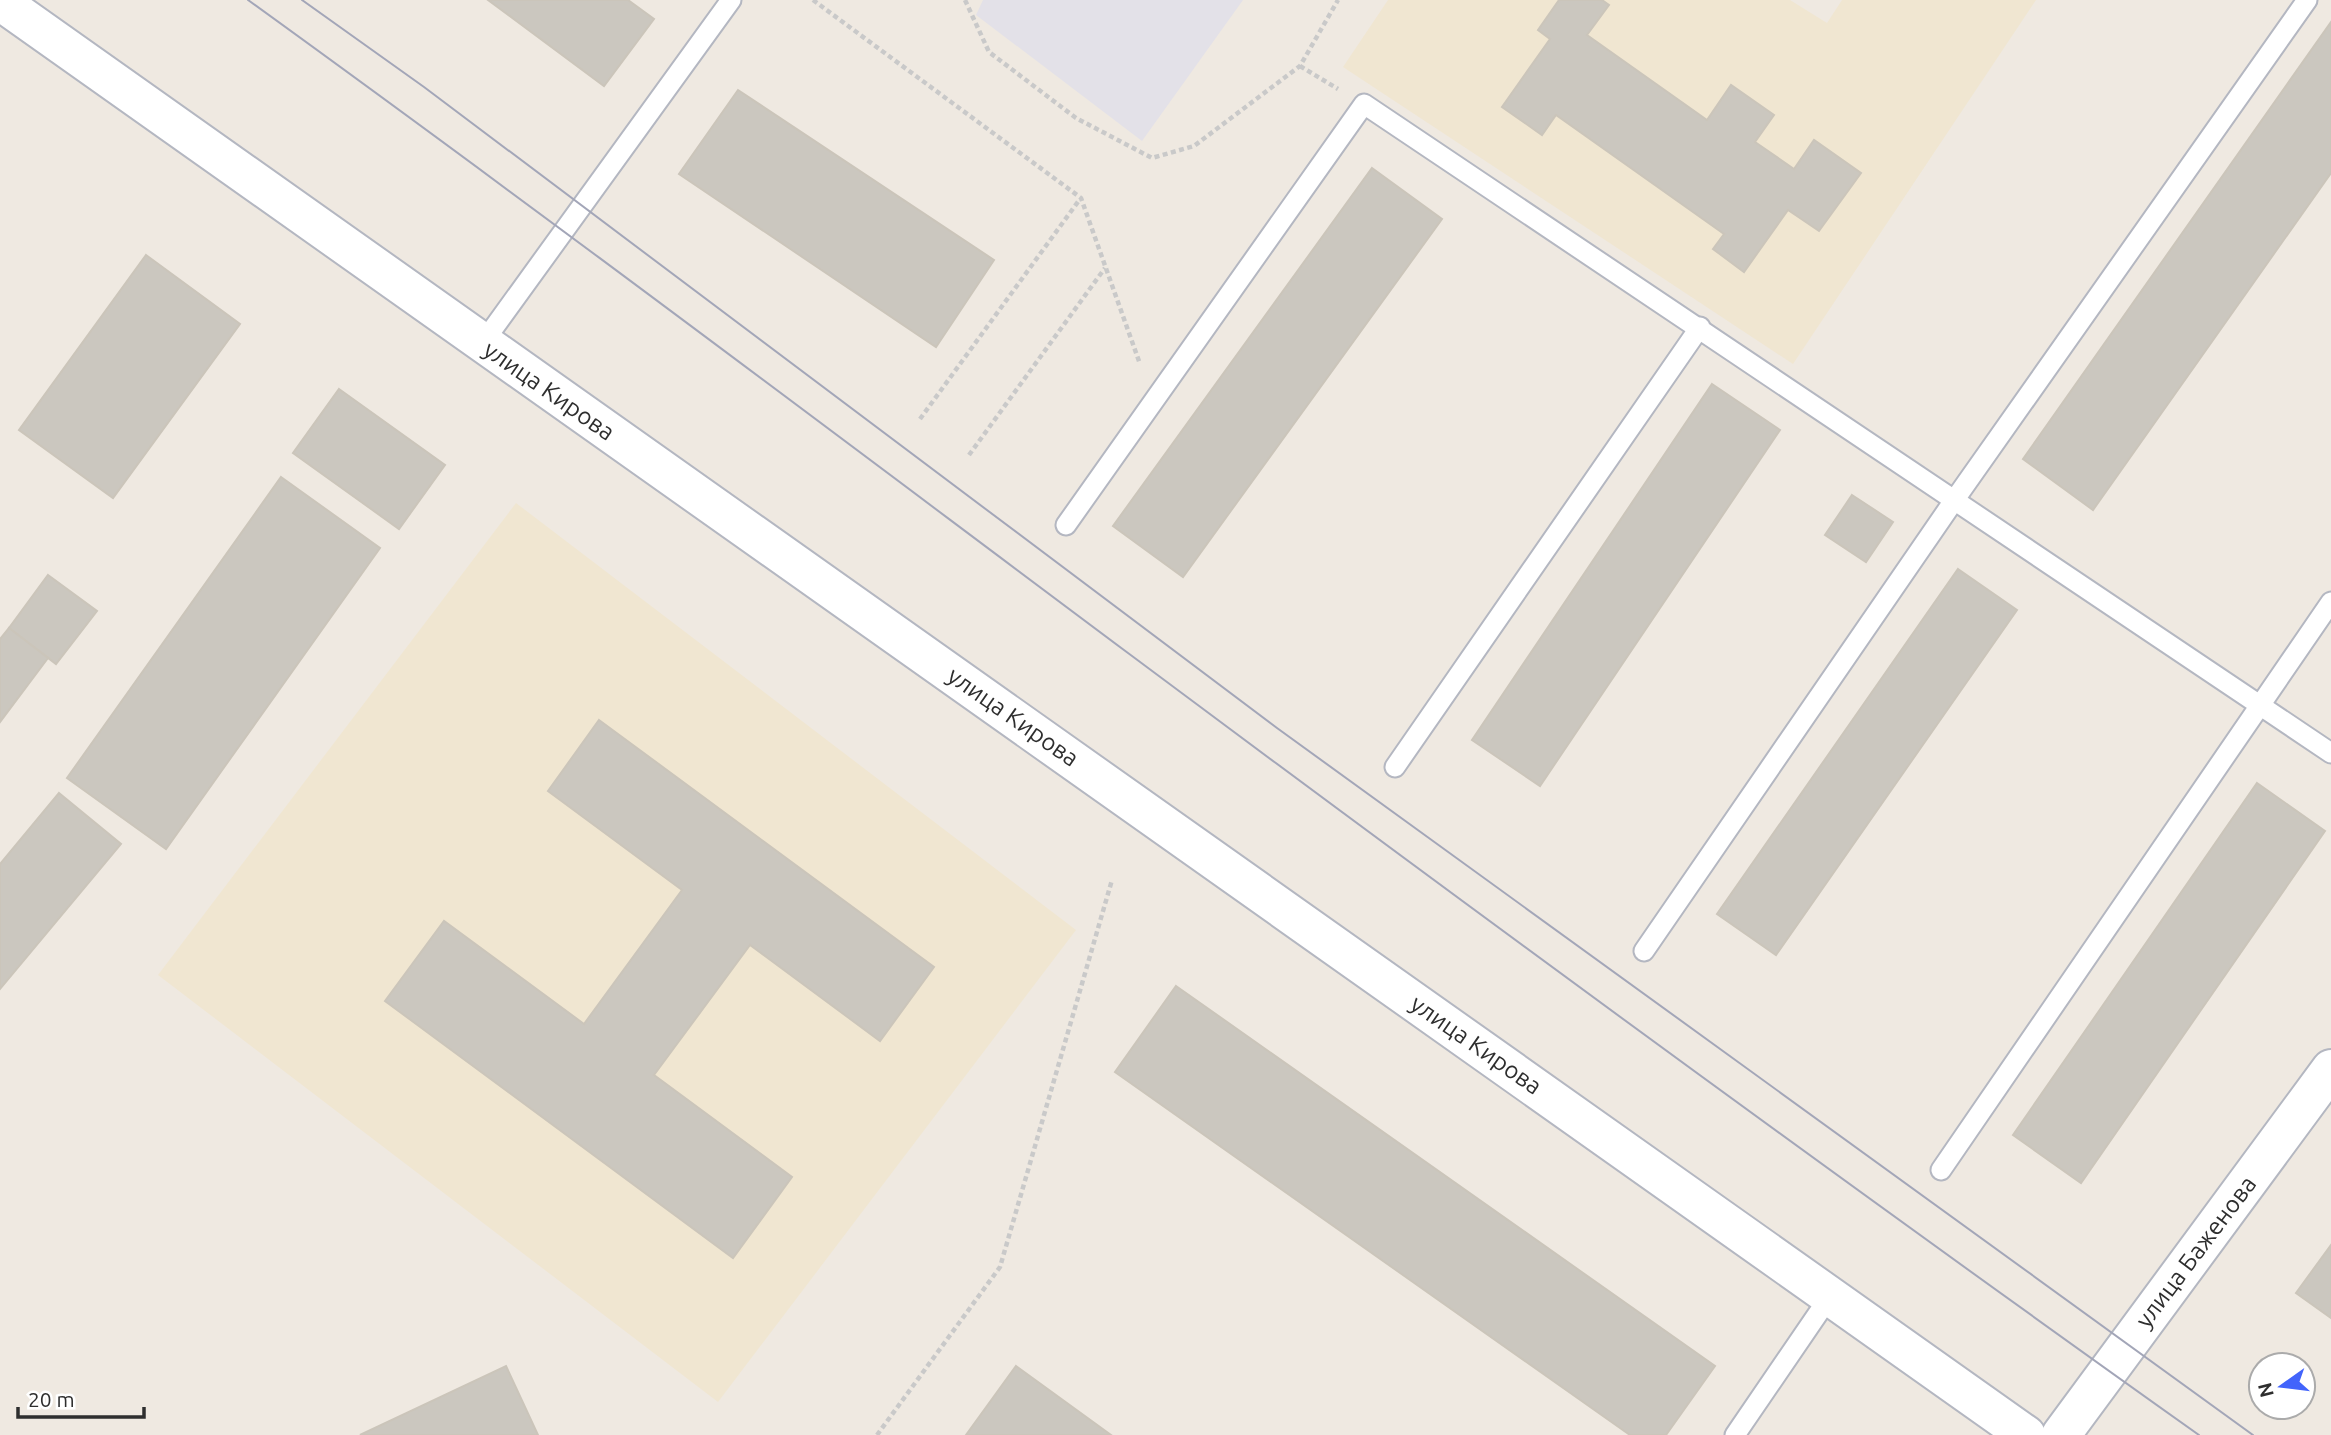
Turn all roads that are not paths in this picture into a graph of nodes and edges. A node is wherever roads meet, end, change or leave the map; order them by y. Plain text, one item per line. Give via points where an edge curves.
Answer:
1 (731, 0) edge
2 (2306, 0) edge
3 (0, 1) edge
4 (1700, 327) junction
5 (482, 344) junction
6 (1953, 502) junction
7 (1066, 525) dead end
8 (2331, 602) edge
9 (2259, 704) junction
10 (2331, 753) edge
11 (1395, 767) dead end
12 (1644, 951) dead end
13 (2331, 1069) edge
14 (1941, 1170) dead end
15 (1830, 1296) junction
16 (1735, 1435) edge
17 (2026, 1435) edge
18 (2061, 1435) edge

1 - 5 lane
2 - 6 lane
3 - 5 street, улица Кирова
4 - 6 lane
4 - 7 lane via 1364,104
4 - 11 lane
5 - 15 street, улица Кирова
6 - 9 lane
6 - 12 lane
8 - 9 lane
9 - 10 lane
9 - 14 lane
13 - 18 street, улица Баженова
15 - 16 lane
15 - 17 street, улица Кирова

